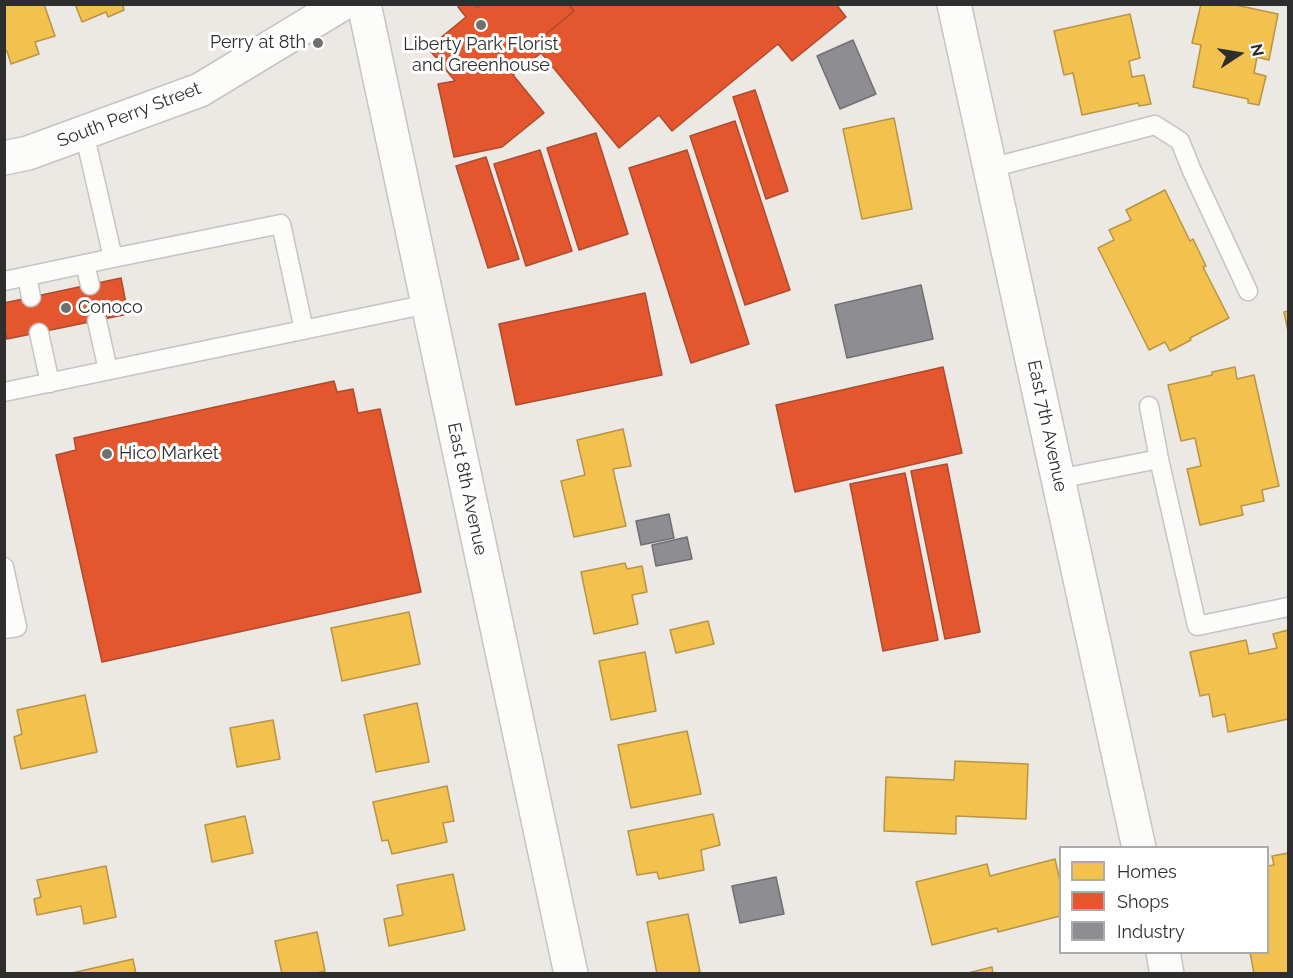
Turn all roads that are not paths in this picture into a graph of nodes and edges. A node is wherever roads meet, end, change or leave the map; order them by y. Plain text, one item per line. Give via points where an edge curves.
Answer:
1 (342, 4) edge
2 (364, 4) edge
3 (954, 4) edge
4 (84, 132) junction
5 (4, 158) edge
6 (990, 168) junction
7 (113, 258) junction
8 (85, 264) junction
9 (27, 276) junction
10 (4, 281) edge
11 (90, 285) dead end
12 (1248, 291) dead end
13 (31, 297) dead end
14 (428, 304) junction
15 (97, 321) dead end
16 (304, 330) junction
17 (39, 333) dead end
18 (108, 370) junction
19 (50, 382) junction
20 (4, 392) edge
21 (1149, 406) dead end
22 (1159, 459) junction
23 (1058, 479) junction
24 (4, 567) edge
25 (1288, 607) edge
26 (4, 629) edge
27 (1140, 846) edge
28 (1163, 954) edge
29 (571, 974) edge
30 (1167, 974) edge

1 - 4 street, South Perry Street via 200,90
2 - 14 street, East 8th Avenue
3 - 6 street, East 7th Avenue
4 - 5 street, South Perry Street
4 - 7 lane
6 - 12 lane via 1155,125 1180,141
6 - 23 street, East 7th Avenue
7 - 8 lane
7 - 16 lane via 281,224
8 - 9 lane
8 - 11 lane
9 - 10 lane
9 - 13 lane
14 - 16 lane
14 - 29 street, East 8th Avenue
15 - 18 lane
16 - 18 lane
17 - 19 lane
18 - 19 lane
19 - 20 lane
21 - 22 lane
22 - 23 lane
22 - 25 lane via 1197,626
23 - 27 street, East 7th Avenue
24 - 26 lane via 17,627
28 - 30 street

